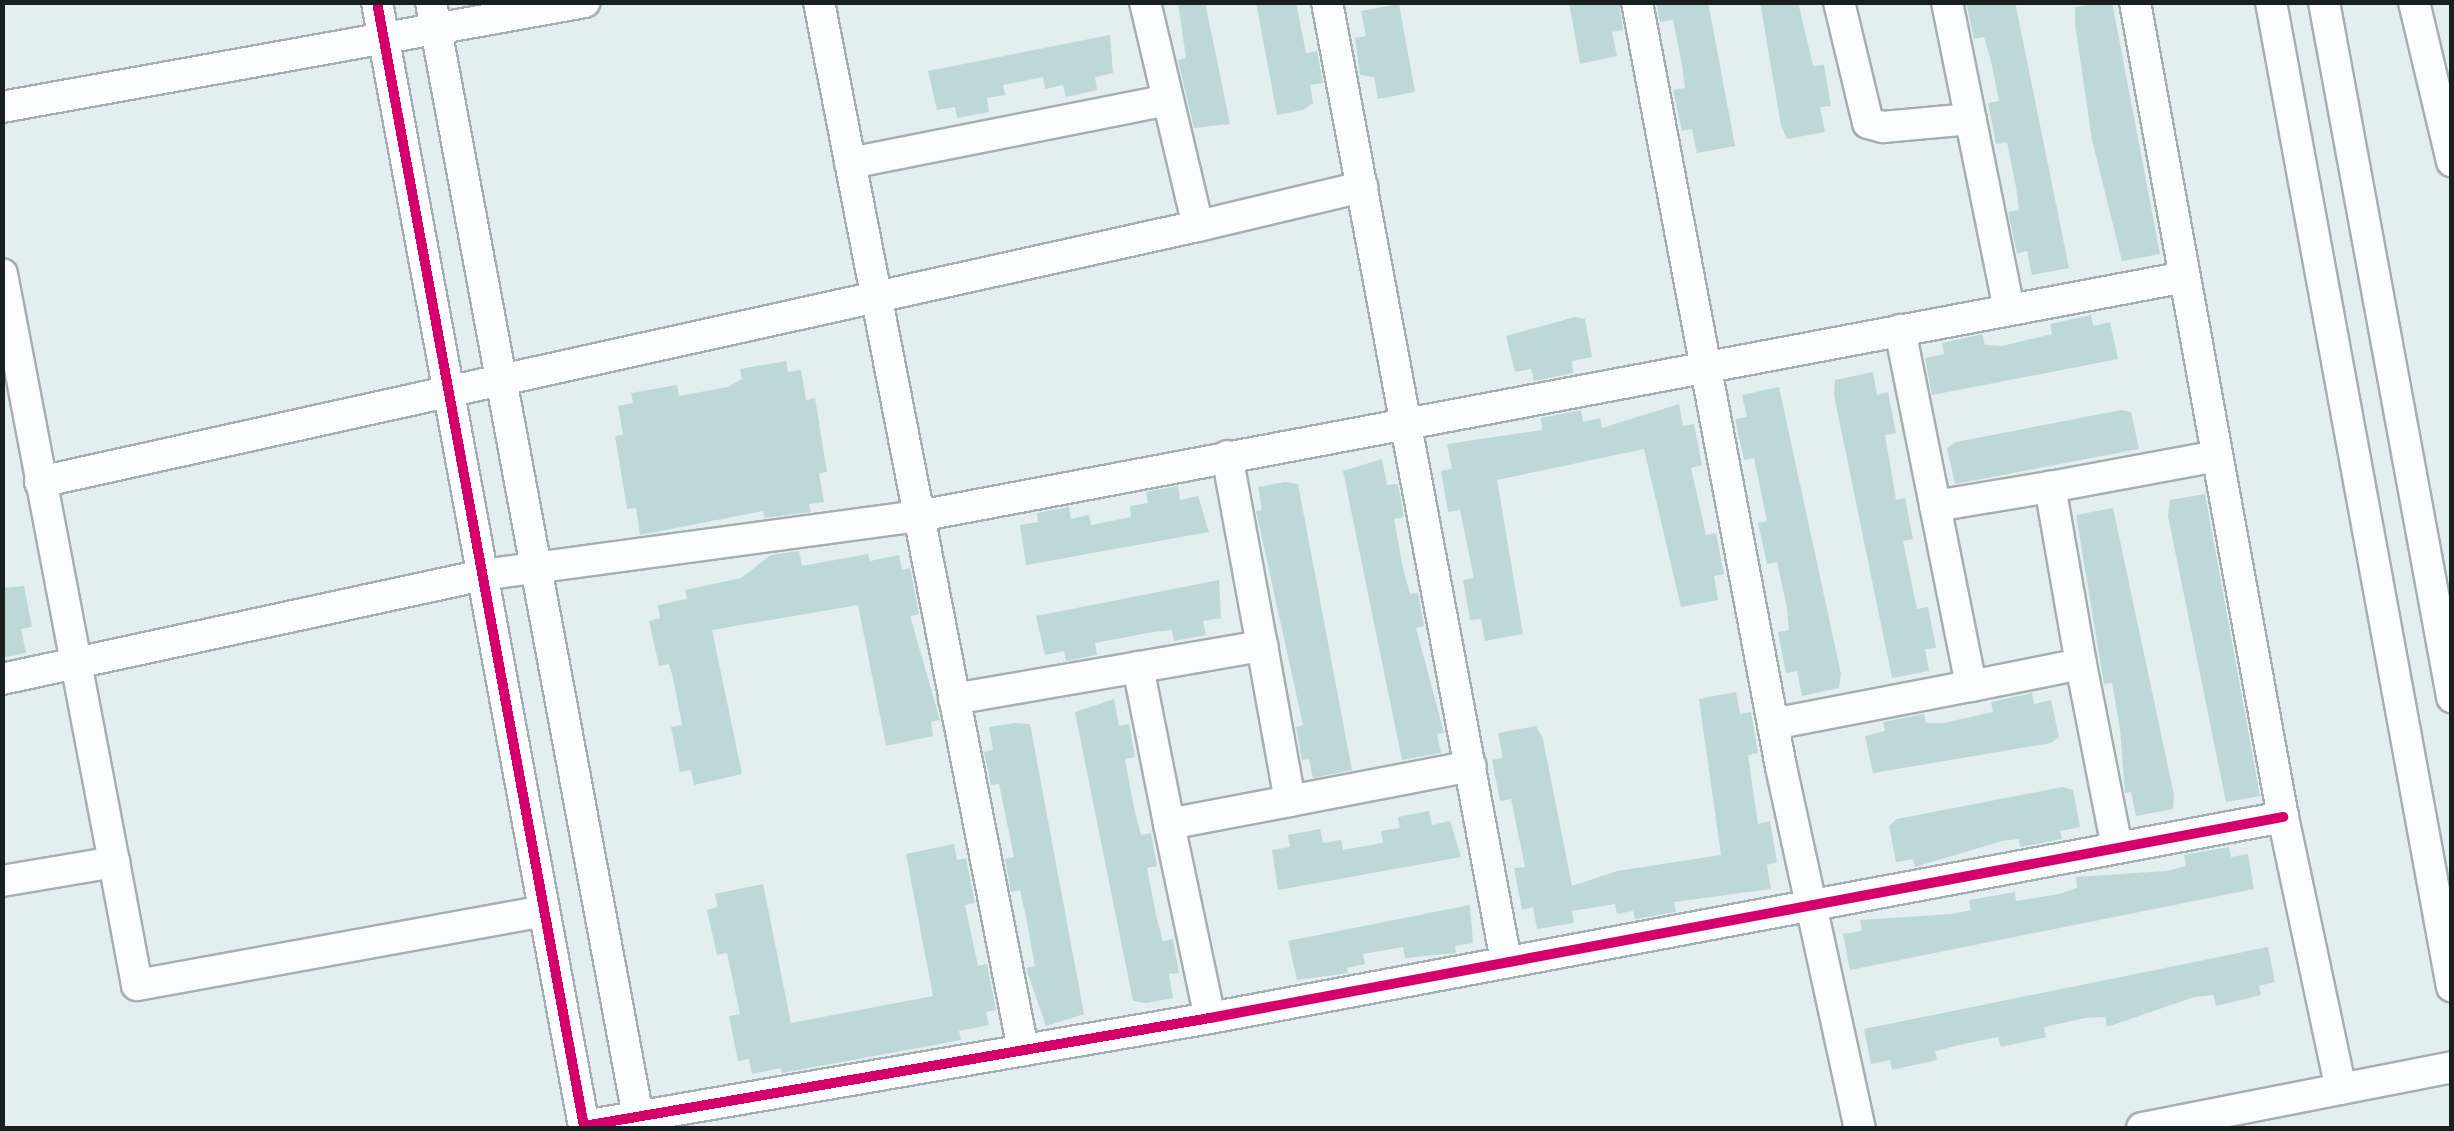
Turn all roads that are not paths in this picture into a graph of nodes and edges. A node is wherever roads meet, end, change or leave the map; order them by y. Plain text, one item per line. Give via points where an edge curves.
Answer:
1 (377, 2) edge
2 (585, 2) edge
3 (820, 2) edge
4 (1144, 2) edge
5 (1327, 2) edge
6 (1637, 2) edge
7 (1838, 2) edge
8 (1948, 2) edge
9 (2135, 2) edge
10 (2271, 2) edge
11 (2324, 2) edge
12 (2414, 2) edge
13 (434, 15) edge
14 (384, 37) junction
15 (1163, 101) junction
16 (2, 106) edge
17 (1971, 119) junction
18 (2452, 162) edge
19 (850, 163) junction
20 (1362, 187) junction
21 (1198, 226) junction
22 (2, 274) edge
23 (2185, 277) junction
24 (877, 299) junction
25 (2008, 310) junction
26 (6, 311) edge
27 (1900, 330) junction
28 (1705, 366) junction
29 (502, 381) junction
30 (449, 392) junction
31 (1406, 422) junction
32 (1227, 456) junction
33 (2217, 456) junction
34 (40, 482) junction
35 (2050, 487) junction
36 (1935, 506) junction
37 (919, 516) junction
38 (536, 568) junction
39 (482, 575) junction
40 (1262, 646) junction
41 (73, 662) junction
42 (2081, 664) junction
43 (1138, 667) junction
44 (2, 679) edge
45 (1971, 686) junction
46 (2452, 697) edge
47 (954, 699) junction
48 (1773, 724) junction
49 (1470, 766) junction
50 (1290, 802) junction
51 (2282, 816) junction
52 (1169, 824) junction
53 (2117, 848) junction
54 (114, 862) junction
55 (2, 881) edge
56 (1810, 906) junction
57 (543, 911) junction
58 (1506, 962) junction
59 (2452, 987) edge
60 (1210, 1018) junction
61 (1023, 1050) junction
62 (2452, 1067) edge
63 (2341, 1089) junction
64 (638, 1117) junction
65 (1860, 1128) edge
66 (2142, 1128) edge

1 - 14 street
2 - 13 street
3 - 19 street
4 - 15 street
5 - 20 street
6 - 28 street
7 - 17 street via 1868,122 1884,127
8 - 17 street
9 - 23 street
10 - 59 street
11 - 46 street
12 - 18 street
13 - 14 street
13 - 29 street
14 - 16 street
14 - 30 street
15 - 19 street
15 - 21 street
17 - 25 street
19 - 24 street
20 - 21 street
20 - 31 street
21 - 24 street
22 - 26 street
23 - 25 street
23 - 33 street
24 - 29 street
24 - 37 street
25 - 27 street
26 - 34 street
27 - 28 street
27 - 36 street
28 - 31 street
28 - 48 street
29 - 30 street
29 - 38 street
30 - 34 street
30 - 39 street
31 - 32 street
31 - 49 street
32 - 37 street
32 - 40 street
33 - 35 street
33 - 51 street
34 - 41 street
35 - 36 street
35 - 42 street
36 - 45 street
37 - 38 street
37 - 47 street
38 - 39 street
38 - 64 street
39 - 41 street
39 - 57 street
40 - 43 street
40 - 50 street
41 - 44 street
41 - 54 street
42 - 45 street
42 - 53 street
43 - 47 street
43 - 52 street
45 - 48 street
47 - 61 street
48 - 56 street
49 - 50 street
49 - 58 street
50 - 52 street
51 - 53 street
51 - 63 street
52 - 60 street
53 - 56 street
54 - 55 street
54 - 57 street via 137,985
56 - 58 street
56 - 65 street
57 - 64 street via 584,1126
58 - 60 street
60 - 61 street
61 - 64 street
62 - 63 street
63 - 66 street

